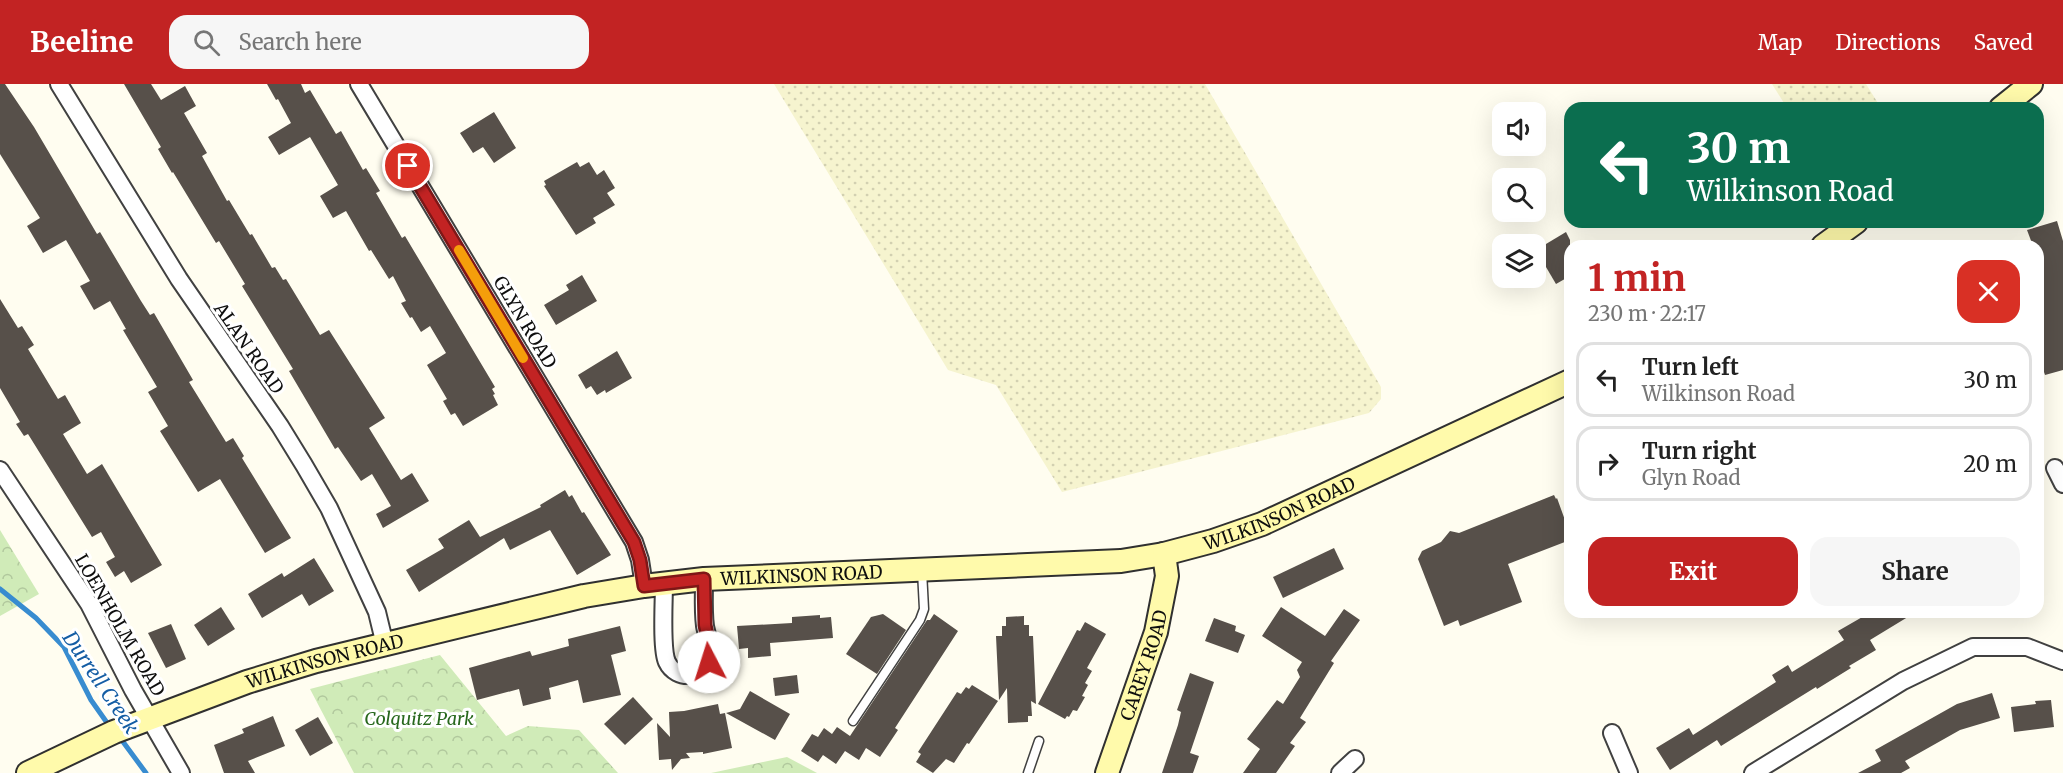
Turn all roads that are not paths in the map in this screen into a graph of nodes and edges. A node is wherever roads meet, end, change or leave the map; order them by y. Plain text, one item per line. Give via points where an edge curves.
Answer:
1 (59, 84) edge
2 (359, 84) edge
3 (2031, 84) edge
4 (2008, 102) edge
5 (1848, 228) edge
6 (1831, 240) edge
7 (1564, 384) edge
8 (2055, 468) dead end
9 (0, 470) edge
10 (2063, 484) edge
11 (1164, 554) junction
12 (922, 571) junction
13 (704, 579) junction
14 (654, 584) junction
15 (385, 645) junction
16 (2063, 661) edge
17 (149, 717) junction
18 (853, 721) dead end
19 (1612, 733) dead end
20 (1040, 741) dead end
21 (1355, 759) dead end
22 (28, 773) edge
23 (181, 773) edge
24 (1028, 773) edge
25 (1107, 773) edge
26 (1340, 773) edge
27 (1629, 773) edge
28 (1753, 773) edge

1 - 15 street, ALAN ROAD via 179,279 309,473 377,612
2 - 14 street, GLYN ROAD via 634,542
3 - 4 main road
5 - 6 main road
7 - 11 main road, WILKINSON ROAD via 1262,524
8 - 10 street
9 - 17 street, LOENHOLM ROAD via 89,604
11 - 12 main road, WILKINSON ROAD via 1121,561
11 - 25 main road, CAREY ROAD via 1167,576 1156,632
12 - 13 main road, WILKINSON ROAD
12 - 18 lane via 924,609 920,620
13 - 14 main road, WILKINSON ROAD
13 - 14 street, GLYN ROAD via 705,625 711,653 705,669 689,676 673,671 665,656
14 - 15 main road, WILKINSON ROAD via 517,611
15 - 17 main road, WILKINSON ROAD via 247,682
16 - 28 street via 2027,647 1973,647 1904,681
17 - 22 main road, WILKINSON ROAD
17 - 23 street, LOENHOLM ROAD
19 - 27 street
20 - 24 lane
21 - 26 street

